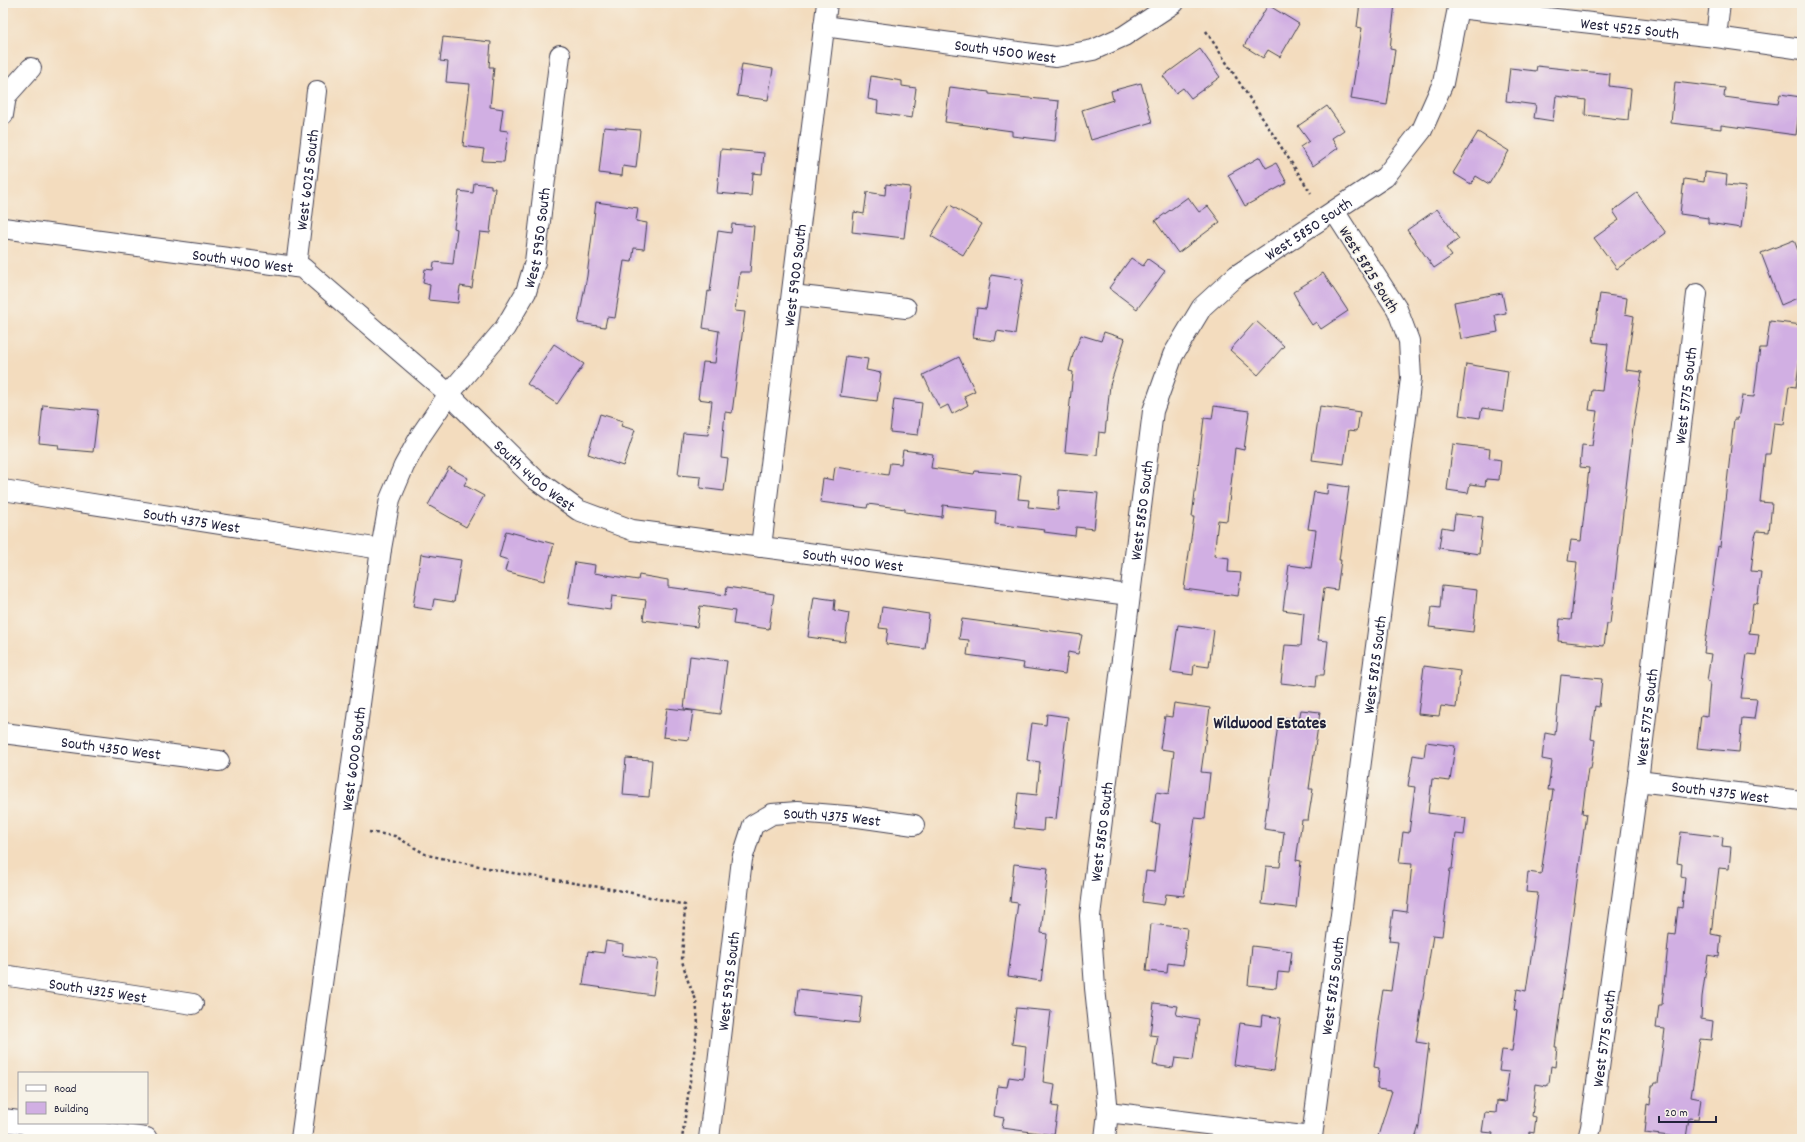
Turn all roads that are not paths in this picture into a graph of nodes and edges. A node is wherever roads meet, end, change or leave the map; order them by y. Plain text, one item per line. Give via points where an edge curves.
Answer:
1 (827, 3) edge
2 (1174, 3) edge
3 (1720, 3) edge
4 (1458, 6) edge
5 (824, 26) junction
6 (1716, 37) junction
7 (1802, 48) edge
8 (560, 55) dead end
9 (31, 68) dead end
10 (317, 91) dead end
11 (3, 115) edge
12 (1334, 211) junction
13 (3, 228) edge
14 (296, 267) junction
15 (1697, 294) dead end
16 (792, 295) junction
17 (906, 308) dead end
18 (449, 394) junction
19 (3, 490) edge
20 (761, 547) junction
21 (381, 549) junction
22 (1129, 595) junction
23 (3, 733) edge
24 (219, 761) dead end
25 (1638, 781) junction
26 (1802, 801) edge
27 (914, 824) dead end
28 (752, 825) joint
29 (3, 975) edge
30 (193, 1004) dead end
31 (1108, 1112) junction
32 (3, 1120) edge
33 (18, 1122) edge
34 (32, 1124) edge
35 (146, 1139) edge
36 (301, 1139) edge
37 (709, 1139) edge
38 (1105, 1139) edge
39 (1588, 1139) edge

1 - 5 street, West 5900 South
2 - 5 street, South 4500 West via 1124,36 1093,50 1056,57
3 - 6 street
4 - 6 street, West 4525 South
4 - 12 street, West 5850 South via 1443,83 1422,130 1385,177
5 - 16 street, West 5900 South
6 - 7 street, West 4525 South
8 - 18 street, West 5950 South via 535,262 526,292 505,328
9 - 11 street via 6,96
10 - 14 street, West 6025 South
12 - 22 street, West 5850 South via 1237,275 1202,307 1173,354 1153,411
12 - 31 street, West 5825 South via 1398,309 1409,341 1411,378 1312,1137
13 - 14 street, South 4400 West
14 - 18 street, South 4400 West via 302,268
15 - 25 street, West 5775 South
16 - 17 street
16 - 20 street, West 5900 South
18 - 20 street, South 4400 West via 535,479 578,510 632,530
18 - 21 street, West 6000 South via 421,435 404,466 390,500
19 - 21 street, South 4375 West
20 - 22 street, South 4400 West
21 - 36 street, West 6000 South
22 - 31 street, West 5850 South via 1090,916
23 - 24 street, South 4350 West
25 - 26 street, South 4375 West
25 - 39 street, West 5775 South
27 - 28 street, South 4375 West via 797,812 772,814
28 - 37 street, West 5925 South via 742,859
29 - 30 street, South 4325 West
31 - 38 street, West 5850 South
32 - 33 main road
34 - 35 main road

